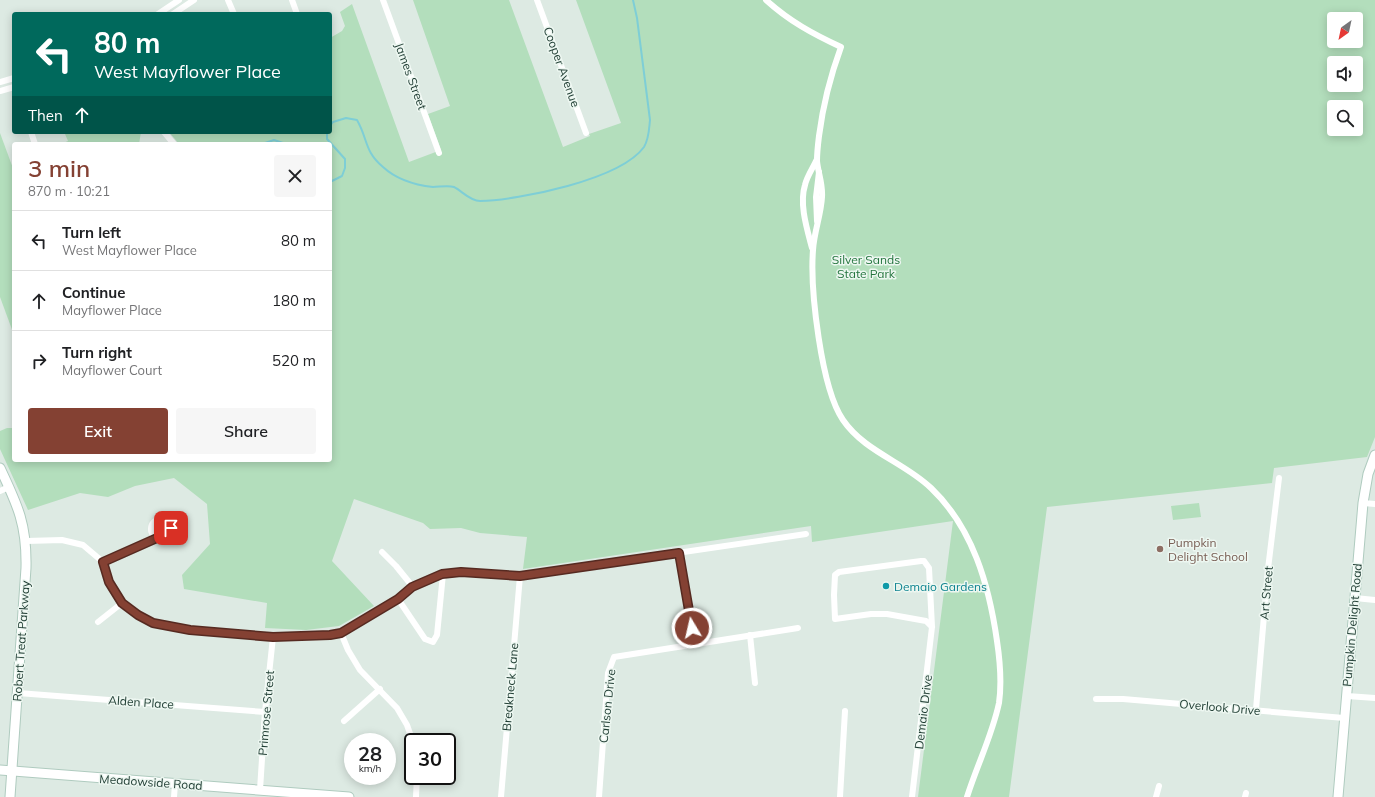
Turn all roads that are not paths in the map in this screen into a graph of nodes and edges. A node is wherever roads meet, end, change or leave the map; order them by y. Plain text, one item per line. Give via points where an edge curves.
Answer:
1 (180, 0) edge
2 (194, 0) edge
3 (228, 0) edge
4 (292, 0) edge
5 (383, 0) edge
6 (537, 0) edge
7 (766, 0) edge
8 (161, 12) edge
9 (176, 12) edge
10 (233, 12) edge
11 (296, 12) edge
12 (12, 79) edge
13 (0, 82) edge
14 (12, 87) edge
15 (0, 91) edge
16 (586, 133) dead end
17 (166, 134) edge
18 (172, 142) edge
19 (439, 153) dead end
20 (817, 159) junction
21 (813, 249) junction
22 (1375, 454) edge
23 (0, 468) edge
24 (1279, 478) dead end
25 (9, 487) junction
26 (0, 491) edge
27 (1363, 503) junction
28 (1375, 504) edge
29 (806, 534) dead end
30 (157, 538) dead end
31 (26, 541) junction
32 (382, 552) dead end
33 (679, 553) junction
34 (103, 562) junction
35 (442, 574) junction
36 (520, 576) junction
37 (412, 587) junction
38 (1355, 598) junction
39 (398, 599) junction
40 (1375, 600) edge
41 (122, 603) junction
42 (98, 622) dead end
43 (932, 627) junction
44 (798, 628) dead end
45 (341, 633) junction
46 (750, 635) junction
47 (273, 637) junction
48 (694, 643) junction
49 (755, 683) dead end
50 (380, 689) junction
51 (18, 692) junction
52 (1346, 696) junction
53 (1375, 698) edge
54 (1096, 699) dead end
55 (1256, 709) junction
56 (844, 711) dead end
57 (265, 712) junction
58 (1344, 718) junction
59 (344, 721) dead end
60 (409, 733) edge
61 (0, 770) edge
62 (12, 771) junction
63 (175, 784) junction
64 (417, 785) edge
65 (1159, 786) dead end
66 (260, 790) junction
67 (10, 797) edge
68 (174, 797) edge
69 (349, 797) edge
70 (416, 797) edge
71 (501, 797) edge
72 (599, 797) edge
73 (840, 797) edge
74 (912, 797) edge
75 (967, 797) edge
76 (1156, 797) edge
77 (1338, 797) edge

1 - 8 street
2 - 9 street
3 - 10 street
4 - 11 street
5 - 19 street, James Street
6 - 16 street, Cooper Avenue
7 - 20 street via 799,26 841,48 825,96
12 - 13 street
14 - 15 street
17 - 18 street
20 - 21 street via 818,223
20 - 21 street via 808,175 804,191 804,207
21 - 75 street via 814,292 821,346 826,380 836,408 863,442 931,488 951,510 972,545 982,570 995,630 1000,682 994,722
22 - 27 street, Pumpkin Delight Road via 1368,474
23 - 25 street, Robert Treat Parkway
24 - 55 street, Art Street
25 - 26 street
25 - 31 street, Robert Treat Parkway via 22,516
27 - 28 street
27 - 38 street, Pumpkin Delight Road
29 - 33 street
30 - 34 street
31 - 34 street via 73,542 83,545
31 - 51 street, Robert Treat Parkway
32 - 37 street
33 - 36 street
33 - 48 street
34 - 41 street via 109,582
35 - 36 street via 461,572
35 - 37 street
35 - 39 street via 437,635 433,642 425,639
36 - 71 street, Breakneck Lane
37 - 39 street
38 - 40 street
38 - 52 street, Pumpkin Delight Road
39 - 45 street
41 - 42 street
41 - 47 street via 138,615 162,626
43 - 43 street, Demaio Drive via 926,621 886,614 835,619 836,575 839,572 924,561 929,568
43 - 74 street, Demaio Drive
44 - 46 street, Carlson Drive
45 - 47 street
45 - 50 street via 360,670
46 - 48 street, Carlson Drive
46 - 49 street
47 - 57 street, Primrose Street
48 - 72 street, Carlson Drive via 614,657 608,673
50 - 59 street
50 - 60 street via 402,716
51 - 57 street, Alden Place
51 - 62 street, Robert Treat Parkway
52 - 53 street
52 - 58 street, Pumpkin Delight Road
54 - 55 street, Overlook Drive
55 - 58 street, Overlook Drive
56 - 73 street
57 - 66 street, Primrose Street
58 - 77 street, Pumpkin Delight Road
61 - 62 street, Meadowside Road
62 - 63 street, Meadowside Road
62 - 67 street, Robert Treat Parkway
63 - 66 street, Meadowside Road
63 - 68 street
64 - 70 street
65 - 76 street
66 - 69 street, Meadowside Road

